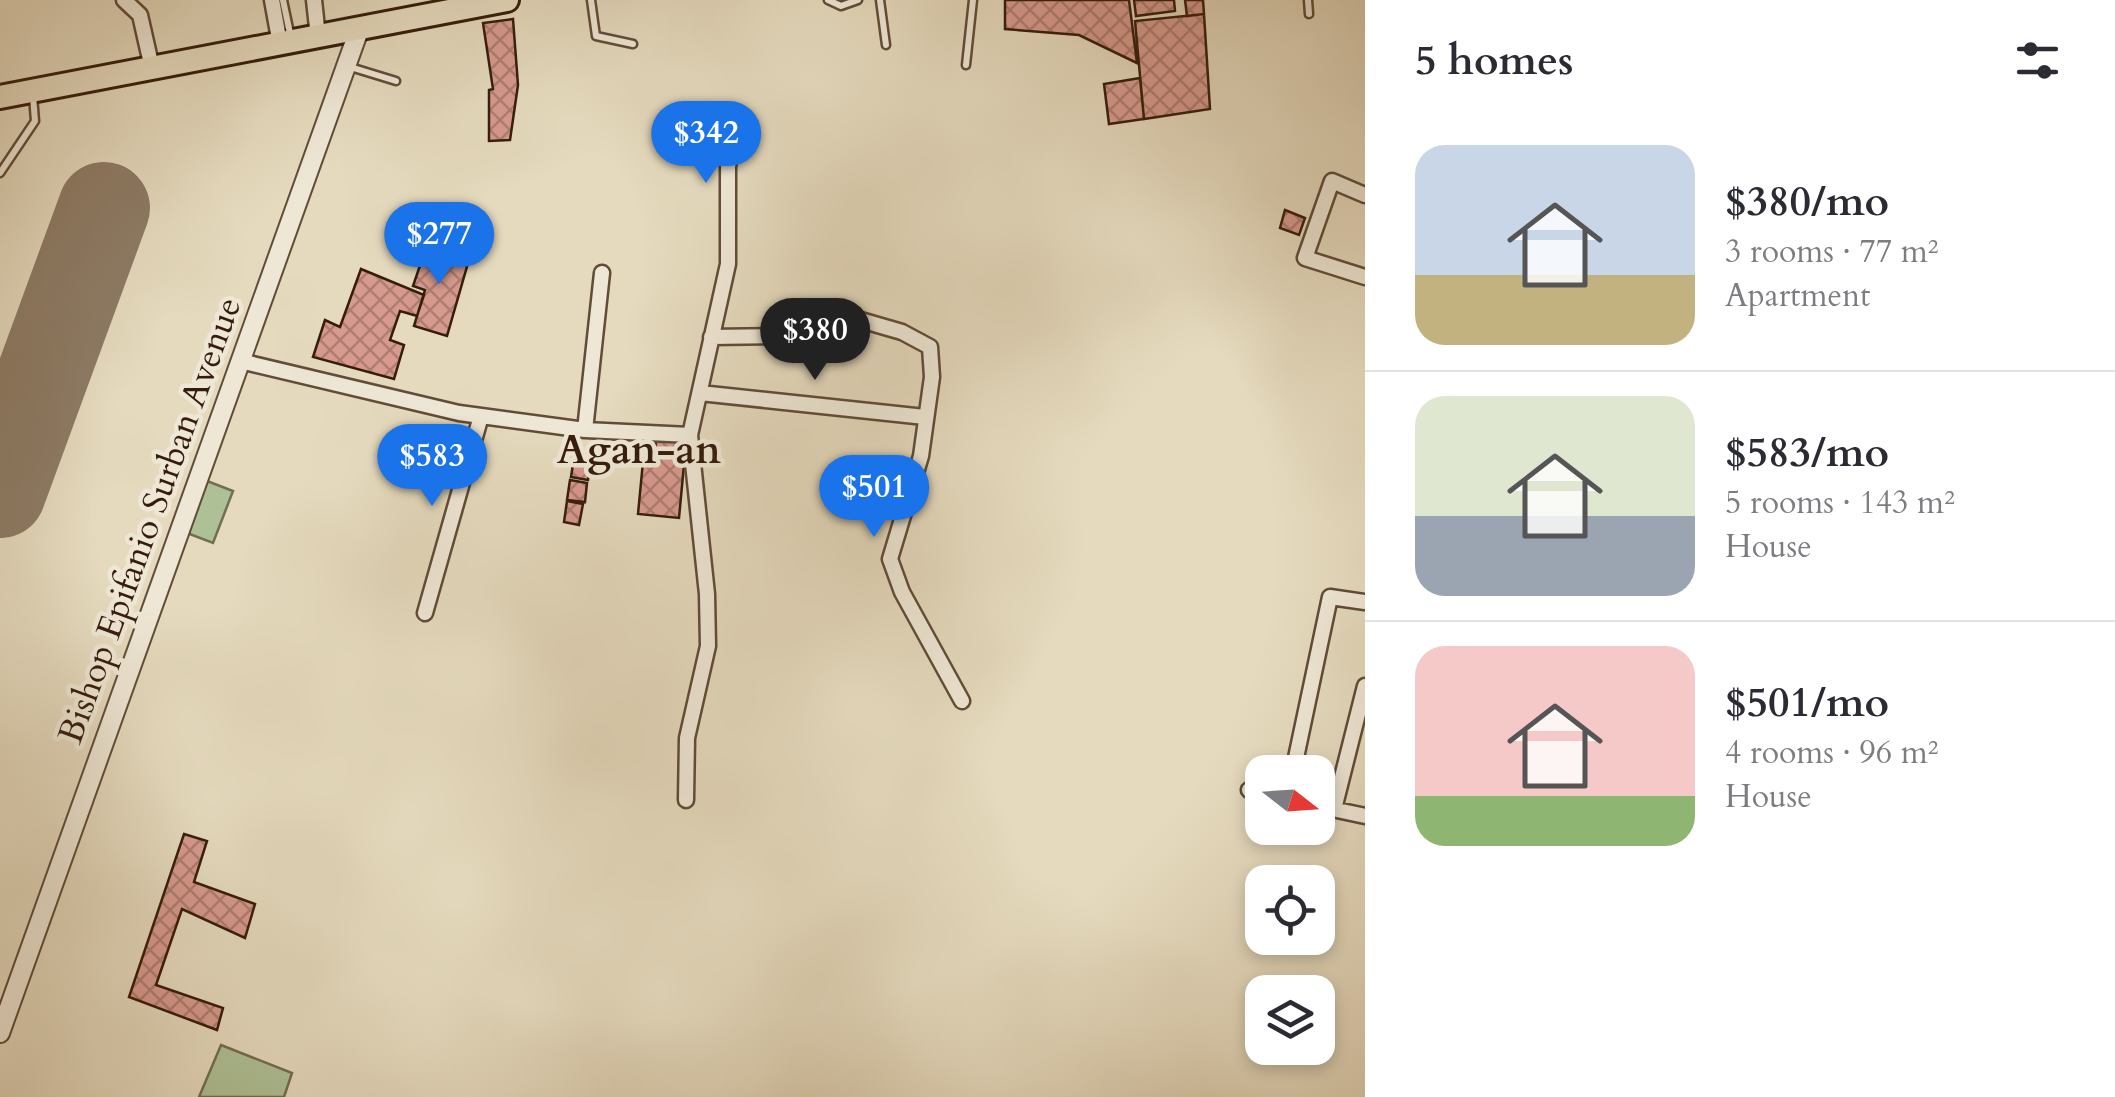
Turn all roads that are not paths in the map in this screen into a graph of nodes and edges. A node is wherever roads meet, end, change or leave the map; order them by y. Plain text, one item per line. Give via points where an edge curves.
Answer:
1 (124, 0) edge
2 (272, 0) edge
3 (283, 0) edge
4 (314, 0) edge
5 (507, 0) edge
6 (591, 0) edge
7 (828, 0) edge
8 (858, 0) edge
9 (880, 0) edge
10 (973, 0) edge
11 (1308, 0) edge
12 (1309, 14) dead end
13 (358, 30) junction
14 (318, 36) junction
15 (286, 42) junction
16 (633, 44) dead end
17 (886, 44) dead end
18 (966, 65) dead end
19 (346, 66) junction
20 (152, 68) junction
21 (396, 81) dead end
22 (32, 91) junction
23 (0, 97) edge
24 (740, 121) dead end
25 (0, 174) edge
26 (1365, 195) edge
27 (602, 274) dead end
28 (1365, 278) edge
29 (711, 337) junction
30 (240, 361) junction
31 (700, 393) junction
32 (481, 416) junction
33 (925, 418) junction
34 (585, 430) junction
35 (690, 435) junction
36 (1365, 602) edge
37 (424, 613) dead end
38 (1365, 686) edge
39 (962, 701) dead end
40 (1297, 755) edge
41 (686, 800) dead end
42 (1335, 806) edge
43 (1335, 810) edge
44 (1365, 816) edge
45 (0, 1033) edge

1 - 20 street via 140,15
2 - 15 street
3 - 15 lane
4 - 14 street
5 - 13 highway
6 - 16 lane via 596,36
7 - 8 lane via 841,6
9 - 17 lane
10 - 18 lane
11 - 12 lane
13 - 14 highway
13 - 19 street, Bishop Epifanio Surban Avenue
14 - 15 highway
15 - 20 highway
19 - 21 lane
19 - 30 street, Bishop Epifanio Surban Avenue
20 - 22 highway
22 - 23 highway
22 - 25 lane via 34,121
24 - 29 street via 728,166 728,264
26 - 28 street via 1332,181 1305,258
27 - 34 street
29 - 31 street
29 - 33 street via 792,336 839,317 902,332 930,346
30 - 32 street
30 - 45 street, Bishop Epifanio Surban Avenue
31 - 33 street
31 - 35 street
32 - 34 street
32 - 37 street
33 - 39 street via 915,488 890,559
34 - 35 street
35 - 41 street via 708,646 687,738
36 - 40 street via 1330,597
38 - 42 street
43 - 44 street

